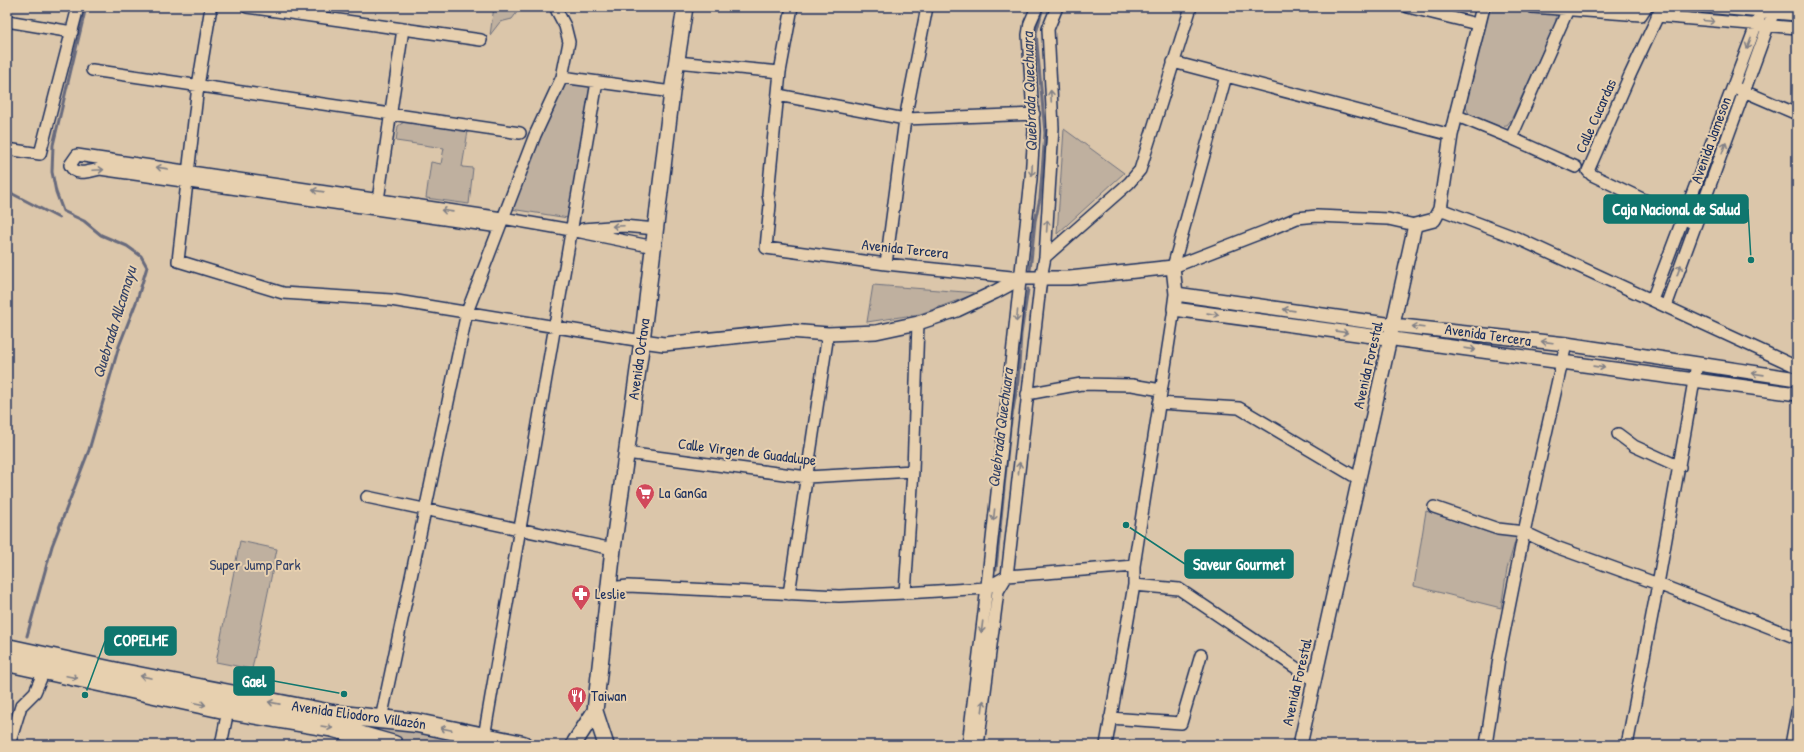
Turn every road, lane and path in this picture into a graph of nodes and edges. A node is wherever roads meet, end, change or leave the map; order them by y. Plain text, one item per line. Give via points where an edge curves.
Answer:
1 (78, 7) edge
2 (211, 7) edge
3 (248, 7) edge
4 (557, 7) edge
5 (685, 7) edge
6 (792, 7) edge
7 (927, 7) edge
8 (1037, 7) edge
9 (1057, 7) edge
10 (1191, 7) edge
11 (1408, 7) edge
12 (1483, 7) edge
13 (1532, 7) edge
14 (1646, 7) edge
15 (1705, 7) edge
16 (1568, 8) edge
17 (1762, 9) edge
18 (1775, 10) edge
19 (1659, 12) edge
20 (1797, 15) edge
21 (7, 21) edge
22 (1477, 24) junction
23 (1756, 25) junction
24 (1768, 26) junction
25 (1797, 28) edge
26 (403, 29) junction
27 (72, 32) junction
28 (480, 40) dead end
29 (677, 62) junction
30 (1173, 62) junction
31 (92, 70) dead end
32 (780, 72) junction
33 (1226, 76) junction
34 (562, 77) junction
35 (597, 82) junction
36 (198, 86) junction
37 (1733, 87) junction
38 (672, 92) junction
39 (1745, 92) junction
40 (778, 96) junction
41 (392, 114) junction
42 (1034, 114) junction
43 (1797, 114) edge
44 (1455, 115) junction
45 (905, 119) junction
46 (520, 133) dead end
47 (1451, 135) junction
48 (1511, 138) junction
49 (7, 149) edge
50 (1576, 167) dead end
51 (187, 177) junction
52 (377, 205) junction
53 (1440, 209) junction
54 (1684, 219) junction
55 (500, 223) junction
56 (1696, 224) junction
57 (1415, 225) junction
58 (656, 229) junction
59 (571, 230) junction
60 (654, 247) junction
61 (1045, 256) junction
62 (886, 264) junction
63 (1173, 267) junction
64 (1021, 278) junction
65 (1041, 278) junction
66 (1176, 294) junction
67 (1652, 300) junction
68 (1666, 306) junction
69 (1174, 309) junction
70 (467, 312) junction
71 (918, 323) junction
72 (1393, 325) junction
73 (554, 326) junction
74 (828, 334) junction
75 (1390, 338) junction
76 (642, 341) junction
77 (1566, 344) junction
78 (1563, 362) junction
79 (1697, 364) junction
80 (1797, 367) edge
81 (1797, 379) edge
82 (1696, 380) junction
83 (1161, 390) junction
84 (1027, 394) junction
85 (1797, 394) edge
86 (1159, 403) junction
87 (1618, 434) dead end
88 (626, 453) junction
89 (1680, 467) junction
90 (913, 470) junction
91 (807, 477) junction
92 (1359, 479) junction
93 (366, 497) dead end
94 (1434, 507) dead end
95 (425, 510) junction
96 (519, 530) junction
97 (1524, 532) junction
98 (613, 549) junction
99 (1134, 566) junction
100 (1006, 576) junction
101 (1658, 584) junction
102 (1134, 585) junction
103 (609, 588) junction
104 (986, 588) junction
105 (904, 593) junction
106 (789, 594) junction
107 (1797, 638) edge
108 (1201, 655) dead end
109 (8, 662) edge
110 (44, 671) junction
111 (1314, 680) junction
112 (228, 710) junction
113 (595, 711) junction
114 (1797, 712) edge
115 (381, 718) junction
116 (1110, 718) junction
117 (484, 737) junction
118 (574, 744) edge
119 (9, 745) edge
120 (221, 745) edge
121 (394, 745) edge
122 (523, 745) edge
123 (606, 745) edge
124 (968, 745) edge
125 (978, 745) edge
126 (1106, 745) edge
127 (1300, 745) edge
128 (1486, 745) edge
129 (1627, 745) edge
130 (1791, 745) edge

1 - 27 street
2 - 36 street
3 - 26 street
4 - 34 street via 569,42
5 - 29 main road, Avenida Octava
6 - 32 street
7 - 45 street
8 - 42 street via 1028,35
61 -> 9 street via 1053,128 1048,29
10 - 30 street
11 - 22 street
12 - 22 street
13 - 16 street
14 - 16 street via 1642,15
15 - 17 street
16 - 48 street
17 - 18 street
17 - 23 street, Avenida Jameson
18 - 20 street
18 - 24 street, Avenida Jameson
19 -> 23 street
19 - 54 street, Calle Cucardas via 1588,172
21 - 27 street
22 - 44 street
23 - 24 street
23 -> 37 street, Avenida Jameson
24 - 25 street
24 - 39 street, Avenida Jameson
26 - 28 street
26 - 41 street
27 - 49 street via 40,154
29 - 32 street
29 - 38 main road, Avenida Octava
30 - 33 street
30 - 61 street via 1140,170 1129,183
31 - 36 street
32 - 40 street
33 - 47 street
33 - 63 street
34 - 35 street
34 - 55 street via 535,135
35 - 38 street
35 - 59 street
36 - 41 street
36 - 51 street
37 - 39 street
37 - 54 street, Avenida Jameson
38 - 58 main road, Avenida Octava
39 - 43 street
56 -> 39 street, Avenida Jameson
40 - 45 street
40 - 62 street, Avenida Tercera via 768,194 770,205 766,248
41 - 46 street
41 - 52 street
42 - 45 street
42 -> 64 street via 1031,179
44 - 47 street
44 - 48 street
45 - 62 street
47 - 53 street
48 - 50 street
51 -> 51 street via 77,155 70,165 73,171 78,173 100,169
51 - 52 street
51 - 70 street via 178,261 283,293 391,300
52 - 55 street
53 - 57 street via 1434,220
53 - 67 street via 1518,238
54 - 56 street, Calle Cucardas
54 - 67 street, Avenida Jameson
55 - 59 street
55 - 70 street
68 -> 56 street, Avenida Jameson
57 - 63 street via 1388,219 1317,216 1297,218
57 - 72 street, Avenida Forestal
58 -> 59 street via 623,226
58 - 60 main road, Avenida Octava
59 - 60 street
59 - 73 street
60 - 76 main road, Avenida Octava
61 - 65 street
62 - 64 street, Avenida Tercera
63 - 65 street, Avenida Tercera via 1070,278
63 - 66 street
64 - 65 street, Avenida Tercera
64 - 71 street via 957,310
64 -> 104 street
65 - 84 street
66 - 69 street
72 -> 66 street, Avenida Tercera
67 - 68 street
68 - 80 street
69 -> 75 street, Avenida Tercera
69 - 83 street
70 - 73 street
70 - 95 street
71 - 74 street via 876,332
71 - 90 street
72 - 75 street, Avenida Forestal
77 -> 72 street, Avenida Tercera
73 - 76 street
73 - 96 street
74 - 76 street via 790,331 664,344
74 - 91 street
75 -> 78 street, Avenida Tercera
75 - 92 street, Avenida Forestal
76 - 88 main road, Avenida Octava
77 - 78 street
77 - 79 street, Avenida Tercera
78 -> 82 street, Avenida Tercera
78 - 97 street
81 -> 79 street, Avenida Tercera
79 - 82 street
82 - 85 street, Avenida Tercera
82 - 89 street
83 - 84 street via 1132,385 1081,384
83 - 86 street
100 -> 84 street
86 - 92 street via 1239,408
86 - 99 street
87 - 89 street via 1634,446
88 - 91 street, Calle Virgen de Guadalupe
88 - 98 main road, Avenida Octava
89 - 101 street
90 - 91 street, Calle Virgen de Guadalupe
90 - 105 street
91 - 106 street
92 - 111 street, Avenida Forestal
93 - 95 street
94 - 97 street via 1498,529
95 - 96 street
95 - 115 street
96 - 98 street
96 - 117 street
97 - 101 street via 1556,547
97 - 128 street via 1498,658
98 - 103 main road, Avenida Octava
99 - 100 street
99 - 102 street
100 - 104 street
125 -> 100 street via 998,591
101 - 107 street
101 - 129 street
102 - 111 street via 1179,589
102 - 116 street
103 - 106 street via 628,586
103 - 113 main road, Avenida Octava
104 - 105 street
104 -> 124 street
105 - 106 street via 839,596
108 - 116 street via 1182,723
109 - 110 highway, Avenida Eliodoro Villazón
115 -> 109 highway, Avenida Eliodoro Villazón via 332,714 130,674
110 -> 112 highway, Avenida Eliodoro Villazón
110 - 119 street via 35,692 21,706
111 - 127 street, Avenida Forestal
112 - 120 street
112 -> 121 highway, Avenida Eliodoro Villazón via 334,728
113 - 118 main road, Avenida Octava
113 - 123 main road, Avenida Octava
114 - 130 street
117 -> 115 highway, Avenida Eliodoro Villazón
116 - 126 street
117 - 122 highway, Avenida Eliodoro Villazón
118 - 123 main road via 590,739

